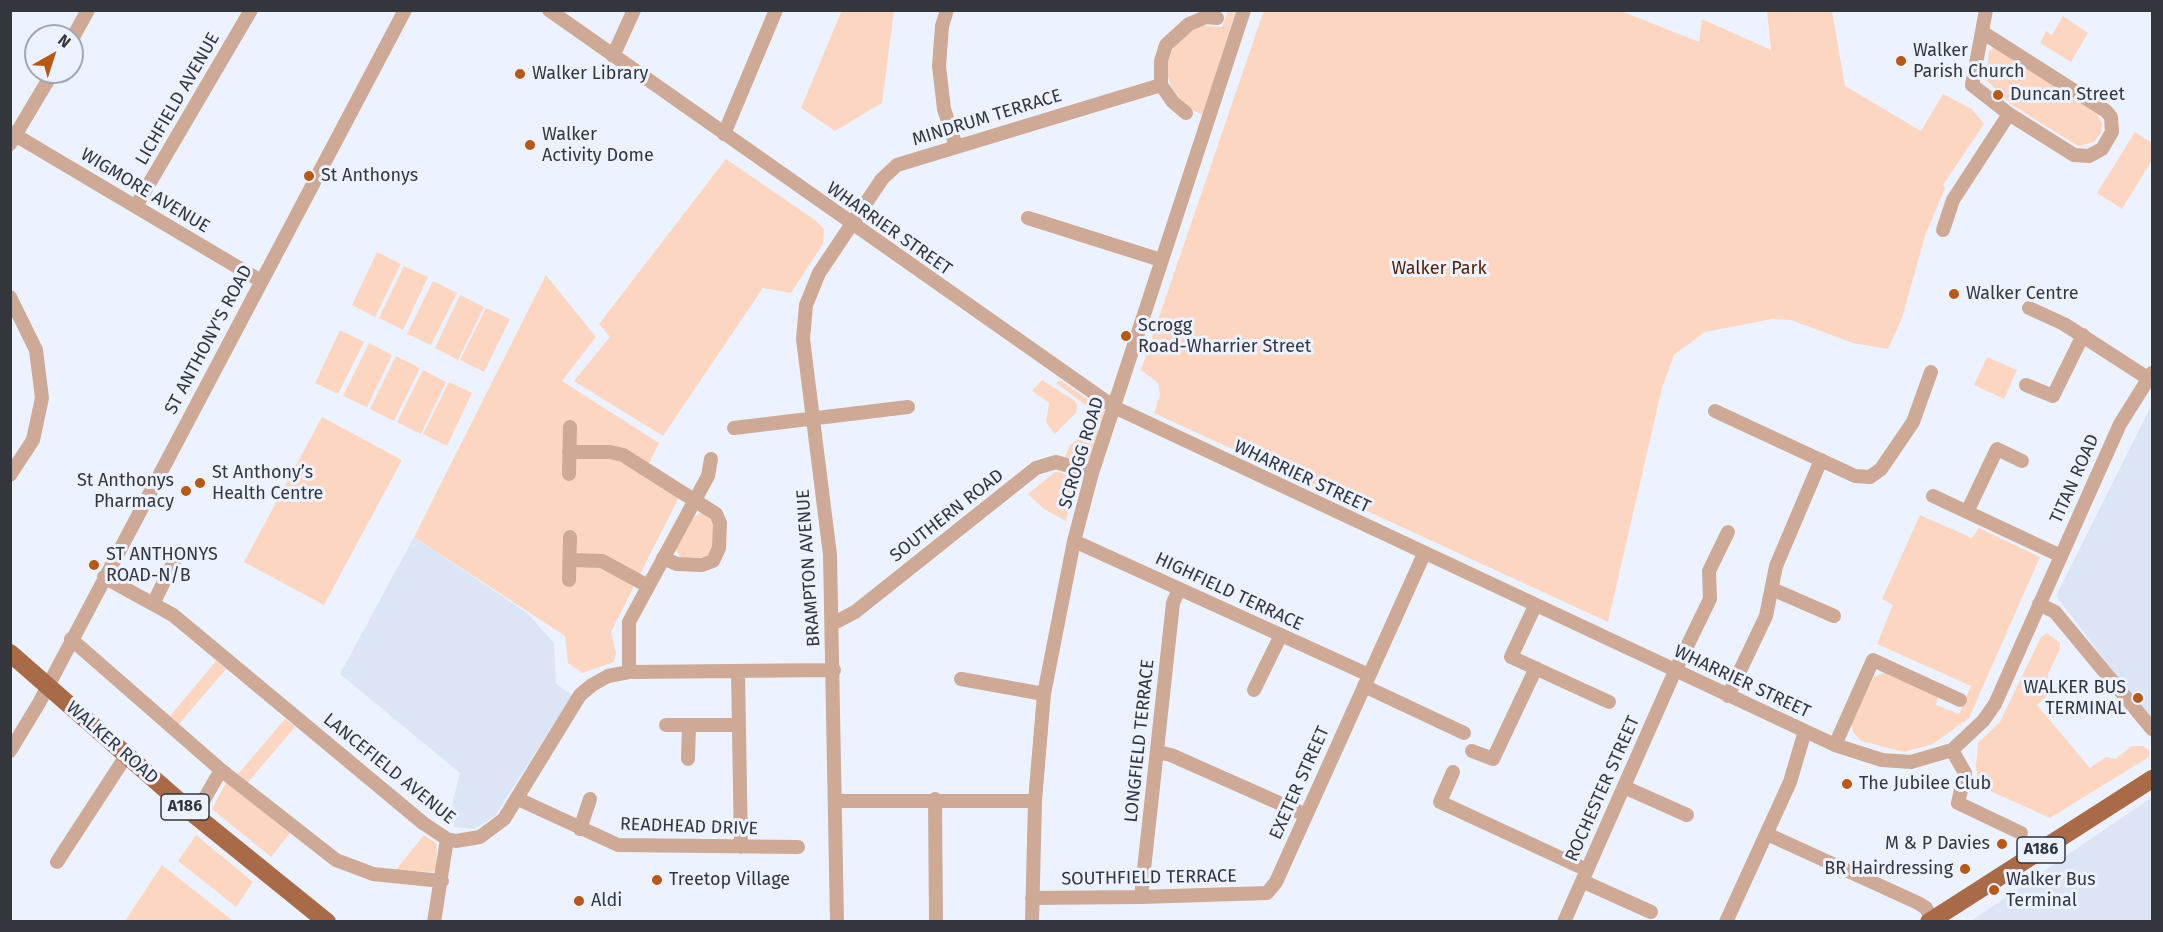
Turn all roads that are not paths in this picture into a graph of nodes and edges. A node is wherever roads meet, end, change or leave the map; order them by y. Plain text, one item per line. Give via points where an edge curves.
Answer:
1 (88, 10) edge
2 (251, 10) edge
3 (405, 10) edge
4 (549, 10) edge
5 (634, 10) edge
6 (776, 10) edge
7 (946, 10) edge
8 (1182, 10) edge
9 (1244, 10) edge
10 (1986, 10) edge
11 (1217, 18) dead end
12 (80, 24) edge
13 (1189, 24) junction
14 (1982, 32) junction
15 (613, 56) junction
16 (45, 84) edge
17 (1161, 85) junction
18 (1186, 113) dead end
19 (2009, 114) junction
20 (724, 134) junction
21 (12, 137) edge
22 (956, 146) junction
23 (136, 206) junction
24 (1028, 218) dead end
25 (852, 226) junction
26 (1943, 230) dead end
27 (1161, 260) junction
28 (261, 281) junction
29 (10, 297) edge
30 (2029, 308) dead end
31 (2083, 335) junction
32 (1930, 372) dead end
33 (2151, 376) edge
34 (2026, 385) dead end
35 (908, 407) dead end
36 (1114, 407) junction
37 (1715, 411) dead end
38 (812, 417) junction
39 (570, 427) dead end
40 (734, 428) dead end
41 (569, 452) junction
42 (711, 459) dead end
43 (1821, 460) junction
44 (2022, 460) dead end
45 (1092, 473) junction
46 (569, 474) dead end
47 (10, 475) edge
48 (1933, 496) dead end
49 (695, 499) junction
50 (1967, 512) junction
51 (1728, 532) dead end
52 (570, 537) dead end
53 (1074, 541) junction
54 (179, 551) dead end
55 (1424, 554) junction
56 (2061, 556) junction
57 (663, 558) junction
58 (570, 560) junction
59 (104, 577) junction
60 (569, 580) dead end
61 (648, 586) junction
62 (1179, 589) junction
63 (1772, 589) junction
64 (154, 602) junction
65 (2039, 604) junction
66 (1535, 606) junction
67 (1834, 616) dead end
68 (832, 624) junction
69 (1280, 636) junction
70 (71, 639) junction
71 (10, 653) edge
72 (1536, 668) junction
73 (834, 670) junction
74 (1675, 671) junction
75 (628, 672) junction
76 (738, 672) junction
77 (961, 679) dead end
78 (1367, 681) junction
79 (47, 687) junction
80 (1254, 690) dead end
81 (1044, 694) junction
82 (1728, 696) junction
83 (1960, 700) dead end
84 (1609, 702) dead end
85 (666, 725) dead end
86 (689, 725) junction
87 (738, 725) junction
88 (2152, 729) edge
89 (1805, 731) junction
90 (1464, 733) dead end
91 (1834, 745) junction
92 (1952, 750) junction
93 (10, 751) edge
94 (1472, 751) dead end
95 (1157, 752) junction
96 (126, 756) junction
97 (688, 759) dead end
98 (221, 770) junction
99 (1453, 772) dead end
100 (2152, 779) edge
101 (1624, 787) junction
102 (518, 799) junction
103 (590, 799) dead end
104 (935, 799) junction
105 (837, 801) junction
106 (1035, 801) junction
107 (202, 803) dead end
108 (1306, 815) junction
109 (1687, 815) dead end
110 (580, 829) junction
111 (2022, 833) dead end
112 (1767, 834) junction
113 (447, 839) junction
114 (741, 847) junction
115 (798, 847) dead end
116 (57, 862) dead end
117 (1584, 876) junction
118 (442, 881) junction
119 (1267, 893) joint
120 (1141, 897) junction
121 (1032, 898) junction
122 (1651, 912) dead end
123 (327, 921) edge
124 (434, 921) edge
125 (837, 921) edge
126 (936, 921) edge
127 (1032, 921) edge
128 (1564, 921) edge
129 (1726, 921) edge
130 (1932, 921) edge

1 - 12 street
2 - 23 street, LICHFIELD AVENUE
3 - 28 street, ST ANTHONY'S ROAD
4 - 15 street, WHARRIER STREET
5 - 15 street
6 - 20 street
7 - 22 street via 939,66 944,109
8 - 13 street
9 - 27 street, SCROGG ROAD
10 - 14 street
11 - 13 street via 1206,17
13 - 17 street via 1166,45
14 - 19 street via 1972,85
14 - 19 street via 2099,105 2111,117 2112,132 2096,152 2089,156 2074,155
15 - 20 street, WHARRIER STREET
16 - 21 street
17 - 18 street
17 - 22 street, MINDRUM TERRACE
19 - 26 street via 1953,200
20 - 25 street, WHARRIER STREET
21 - 23 street, WIGMORE AVENUE
22 - 25 street, MINDRUM TERRACE via 897,165 882,179
23 - 28 street, WIGMORE AVENUE
24 - 27 street
25 - 36 street, WHARRIER STREET
25 - 38 street, BRAMPTON AVENUE via 819,273 806,305 803,339
27 - 36 street, SCROGG ROAD
28 - 59 street, ST ANTHONY'S ROAD
29 - 47 street via 36,350 42,398 33,440
30 - 31 street
31 - 33 street
31 - 34 street via 2053,396
32 - 43 street via 1913,422 1881,469 1870,477 1855,476
33 - 56 street, TITAN ROAD via 2120,424
35 - 38 street
36 - 45 street, SCROGG ROAD
36 - 55 street, WHARRIER STREET
37 - 43 street
38 - 40 street
38 - 68 street, BRAMPTON AVENUE via 830,555
39 - 41 street
41 - 46 street
41 - 49 street via 623,455
42 - 49 street via 708,477
43 - 63 street via 1776,566
44 - 50 street via 1997,449
45 - 53 street, SCROGG ROAD
45 - 68 street, SOUTHERN ROAD via 1056,462 1036,468 855,612
48 - 50 street
49 - 57 street
49 - 57 street via 718,518 719,548 715,558 702,565 677,564
50 - 56 street
51 - 74 street, ROCHESTER STREET via 1709,572 1710,599
52 - 58 street
53 - 62 street, HIGHFIELD TERRACE
53 - 81 street, SCROGG ROAD
54 - 64 street
55 - 66 street, WHARRIER STREET
55 - 78 street, EXETER STREET
56 - 65 street, TITAN ROAD
57 - 61 street
58 - 60 street
58 - 61 street via 602,561
59 - 64 street, LANCEFIELD AVENUE
59 - 70 street, ST ANTHONY'S ROAD
61 - 75 street via 627,628
62 - 69 street, HIGHFIELD TERRACE
62 - 95 street, LONGFIELD TERRACE via 1173,603
63 - 67 street
63 - 82 street via 1766,616
64 - 113 street, LANCEFIELD AVENUE
65 - 88 street via 2055,612
65 - 92 street, WHARRIER STREET via 1995,704
66 - 72 street via 1511,657
66 - 74 street, WHARRIER STREET
68 - 73 street, BRAMPTON AVENUE
69 - 78 street, HIGHFIELD TERRACE
69 - 80 street
70 - 79 street, ST ANTHONY'S ROAD
70 - 98 street
71 - 79 main road, WALKER ROAD / A186
72 - 84 street
72 - 94 street via 1493,759
73 - 76 street, LANCEFIELD AVENUE
73 - 105 street, BRAMPTON AVENUE
74 - 82 street, WHARRIER STREET
74 - 101 street, ROCHESTER STREET
75 - 76 street, LANCEFIELD AVENUE
75 - 102 street, LANCEFIELD AVENUE via 608,676 580,695
76 - 87 street
77 - 81 street
78 - 90 street
78 - 108 street, EXETER STREET
79 - 93 street, ST ANTHONY'S ROAD
79 - 96 main road, WALKER ROAD / A186
81 - 106 street, SCROGG ROAD
82 - 89 street, WHARRIER STREET
83 - 91 street via 1873,660
85 - 86 street
86 - 87 street
86 - 97 street
87 - 114 street
89 - 91 street, WHARRIER STREET
89 - 112 street via 1790,782
91 - 92 street, WHARRIER STREET via 1882,760 1911,762
92 - 111 street via 1965,773 1958,803
95 - 108 street
95 - 120 street, LONGFIELD TERRACE
96 - 116 street
96 - 123 main road, WALKER ROAD / A186
98 - 107 street
98 - 118 street via 345,865 373,874
99 - 117 street via 1440,802
100 - 130 main road, A186
101 - 109 street
101 - 117 street, ROCHESTER STREET
102 - 110 street, READHEAD DRIVE
102 - 113 street, LANCEFIELD AVENUE via 490,832 466,841
103 - 110 street
104 - 105 street
104 - 106 street
104 - 126 street
105 - 125 street, BRAMPTON AVENUE
106 - 121 street, SCROGG ROAD
108 - 119 street, EXETER STREET via 1276,882
110 - 114 street, READHEAD DRIVE via 628,847
112 - 129 street
112 - 130 street via 1918,903 1926,908
113 - 118 street
114 - 115 street, READHEAD DRIVE
117 - 122 street
117 - 128 street, ROCHESTER STREET
118 - 124 street
119 - 120 street, SOUTHFIELD TERRACE
120 - 121 street, SOUTHFIELD TERRACE
121 - 127 street, SCROGG ROAD

